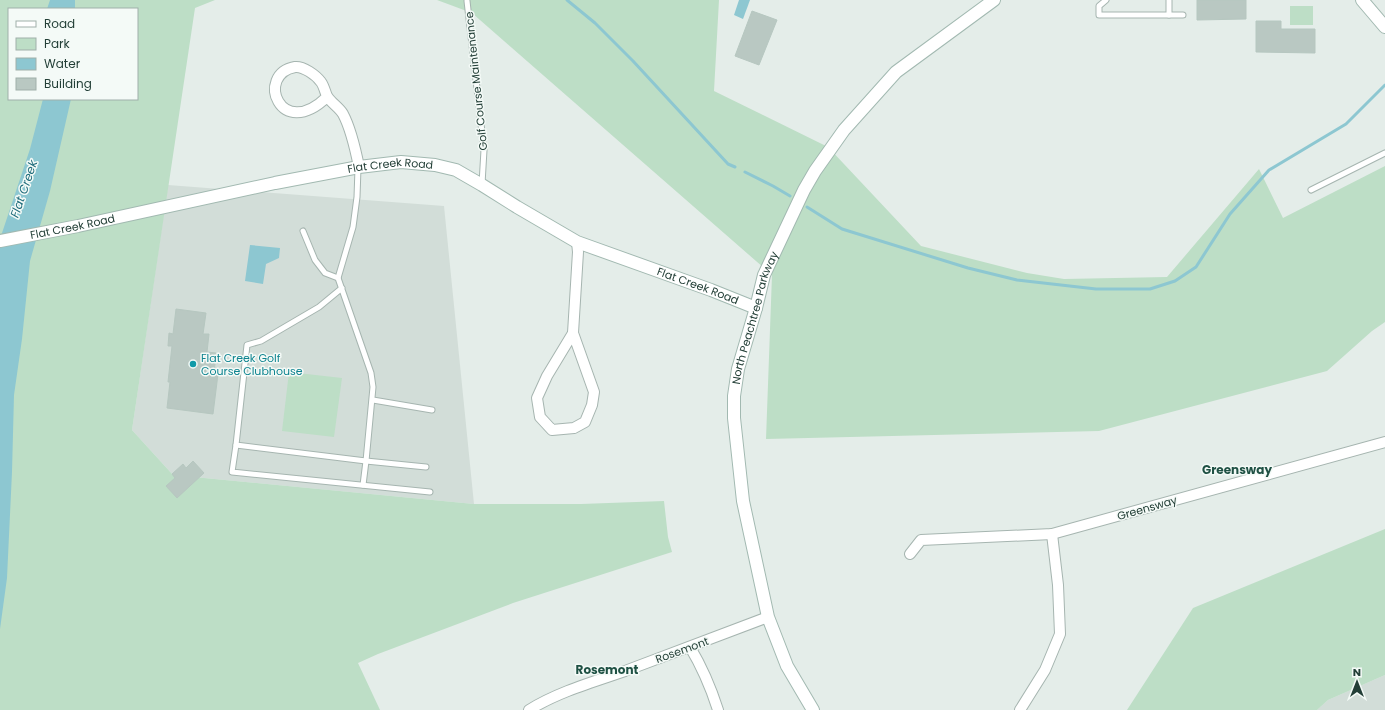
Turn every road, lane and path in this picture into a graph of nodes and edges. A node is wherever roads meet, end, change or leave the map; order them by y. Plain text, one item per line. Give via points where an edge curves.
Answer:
1 (994, 0) edge
2 (1106, 0) edge
3 (1169, 0) edge
4 (1362, 0) edge
5 (467, 1) dead end
6 (1169, 15) junction
7 (1183, 15) dead end
8 (1385, 27) edge
9 (327, 97) junction
10 (1385, 153) edge
11 (358, 167) junction
12 (482, 184) junction
13 (1311, 190) dead end
14 (303, 231) dead end
15 (0, 241) edge
16 (577, 242) junction
17 (338, 278) junction
18 (342, 288) junction
19 (756, 308) junction
20 (573, 333) junction
21 (373, 400) junction
22 (432, 410) dead end
23 (1385, 442) edge
24 (236, 444) junction
25 (366, 461) junction
26 (426, 467) dead end
27 (363, 485) junction
28 (430, 492) dead end
29 (1052, 534) junction
30 (910, 554) dead end
31 (768, 617) junction
32 (690, 647) junction
33 (529, 710) edge
34 (718, 710) edge
35 (813, 710) edge
36 (1020, 710) edge

1 - 19 street, North Peachtree Parkway via 896,72 844,130 804,190 764,275
2 - 6 lane via 1098,6 1098,15
3 - 6 lane
4 - 8 street
5 - 12 lane, Golf Course Maintenance via 484,150
6 - 7 lane
9 - 9 street via 320,81 309,71 296,67 283,72 276,81 275,95 281,106 293,113 308,111
9 - 11 street via 343,113
10 - 13 lane
11 - 12 street, Flat Creek Road via 400,162 435,165 456,170
11 - 15 street, Flat Creek Road
11 - 17 lane via 353,227
12 - 16 street, Flat Creek Road
14 - 17 lane via 315,260 324,273
16 - 19 street, Flat Creek Road
16 - 20 street
17 - 18 lane
18 - 21 lane via 371,373
18 - 24 lane via 319,307 261,341 247,345
19 - 31 street, North Peachtree Parkway via 738,369 734,418 743,501
20 - 20 street via 594,392 592,405 585,422 574,428 552,430 540,417 537,398
21 - 22 lane
21 - 25 lane
23 - 29 street, Greensway
24 - 25 lane
24 - 27 lane via 232,472
25 - 26 lane
25 - 27 lane
27 - 28 lane
29 - 30 street, Greensway via 921,540
29 - 36 street via 1060,634 1045,670
31 - 32 street, Rosemont
31 - 35 street, North Peachtree Parkway via 787,666
32 - 33 street, Rosemont via 568,691
32 - 34 street via 702,668

